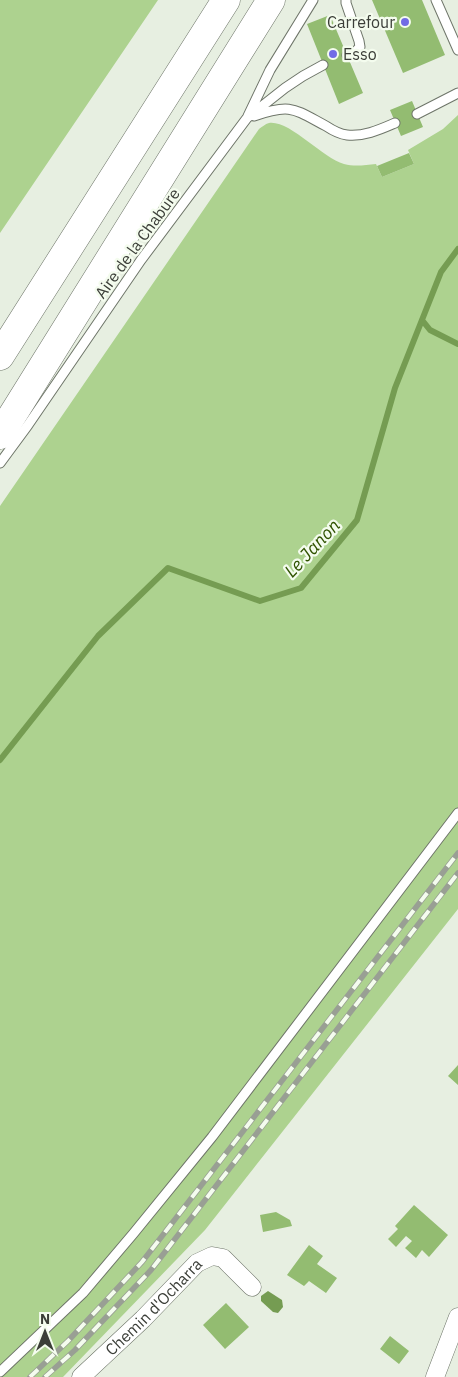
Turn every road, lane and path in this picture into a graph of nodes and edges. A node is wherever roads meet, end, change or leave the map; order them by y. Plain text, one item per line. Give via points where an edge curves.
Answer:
1 (226, 0) edge
2 (271, 0) edge
3 (313, 0) edge
4 (346, 0) edge
5 (436, 0) edge
6 (458, 50) edge
7 (347, 55) dead end
8 (323, 65) dead end
9 (458, 93) edge
10 (418, 114) dead end
11 (247, 118) junction
12 (396, 123) dead end
13 (0, 356) edge
14 (0, 435) edge
15 (0, 463) edge
16 (458, 813) edge
17 (252, 1287) dead end
18 (458, 1317) edge
19 (0, 1372) edge
20 (81, 1377) edge
21 (435, 1377) edge

1 - 13 highway
2 - 14 highway
3 - 11 lane via 270,70
4 - 7 lane via 360,47
5 - 6 lane
8 - 11 lane, Aire de la Chabure via 291,84
9 - 10 lane
11 - 12 lane via 287,108 347,135 367,133
11 - 15 lane, Aire de la Chabure via 140,260
16 - 19 lane via 212,1137 133,1234 83,1293
17 - 20 street, Chemin d'Ocharra via 223,1258 212,1256 197,1263
18 - 21 street

